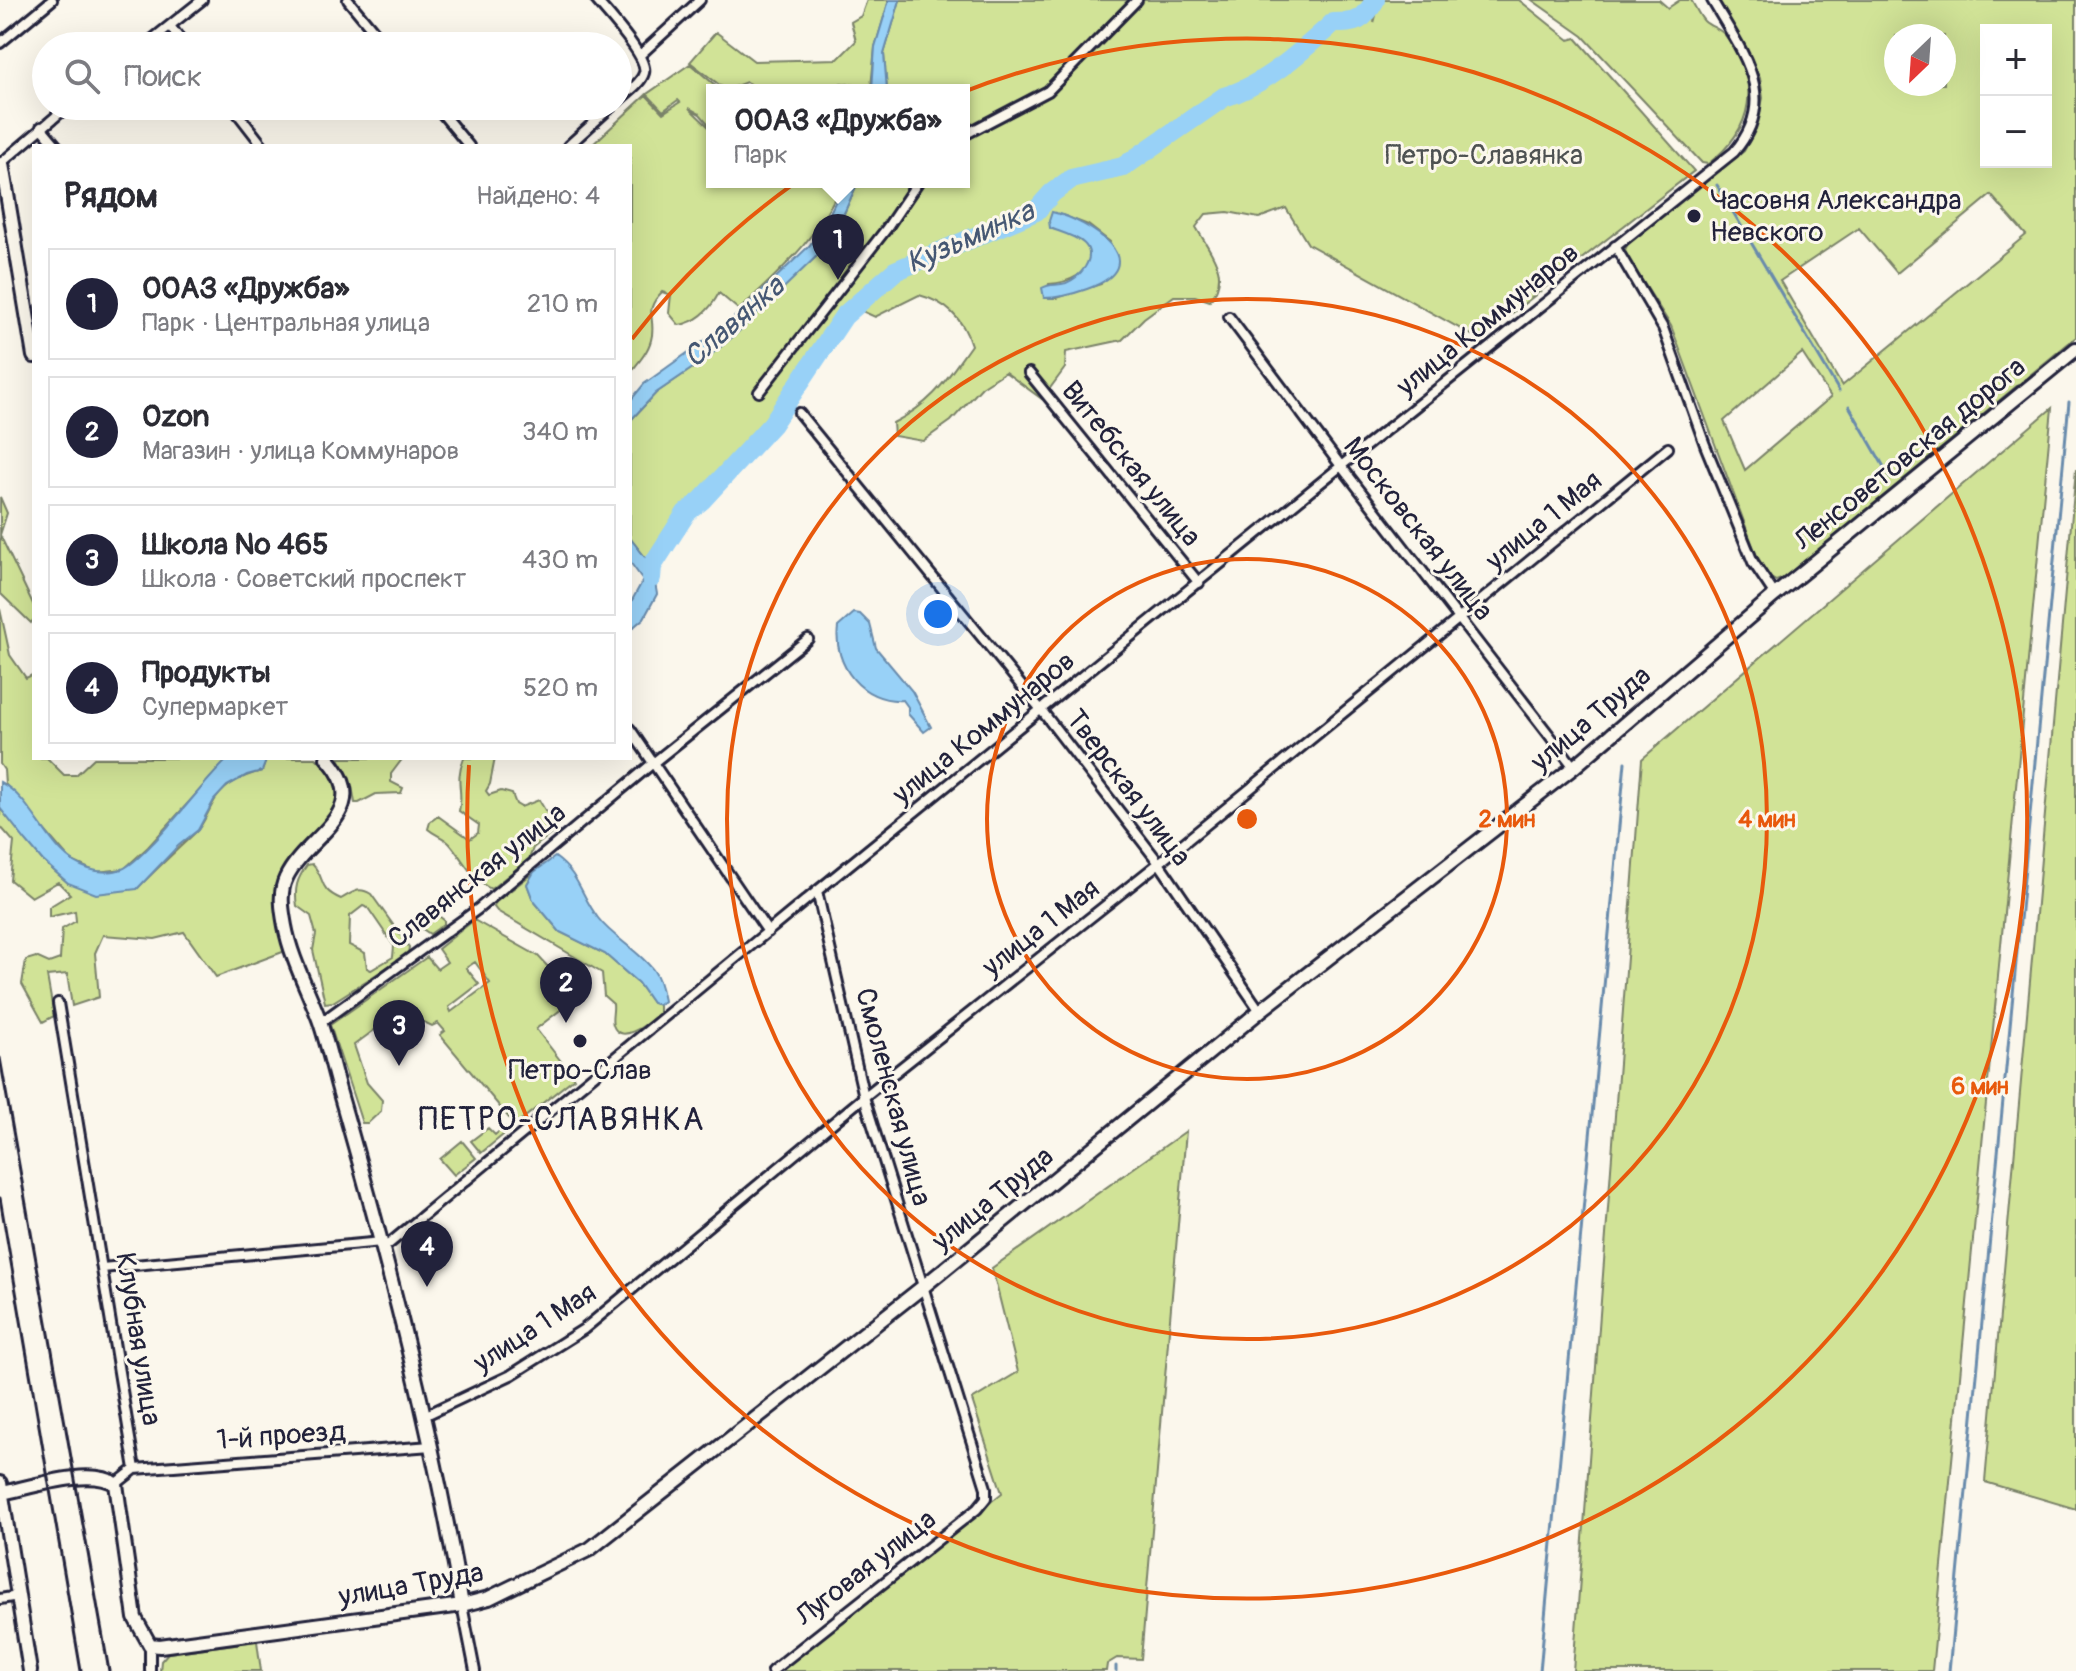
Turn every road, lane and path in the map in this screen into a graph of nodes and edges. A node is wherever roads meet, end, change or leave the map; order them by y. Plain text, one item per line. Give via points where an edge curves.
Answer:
1 (52, 0) edge
2 (202, 0) edge
3 (348, 0) edge
4 (596, 0) edge
5 (700, 0) edge
6 (1137, 0) edge
7 (1712, 0) edge
8 (170, 26) junction
9 (162, 32) edge
10 (174, 32) edge
11 (374, 32) edge
12 (622, 32) edge
13 (0, 43) edge
14 (632, 45) edge
15 (640, 55) junction
16 (632, 89) edge
17 (50, 120) edge
18 (243, 120) edge
19 (448, 120) edge
20 (597, 120) edge
21 (41, 127) junction
22 (970, 132) edge
23 (55, 144) edge
24 (261, 144) edge
25 (467, 144) edge
26 (570, 144) edge
27 (1, 164) edge
28 (914, 188) edge
29 (1615, 246) junction
30 (1229, 317) dead end
31 (32, 344) edge
32 (2076, 349) edge
33 (1029, 373) dead end
34 (759, 392) dead end
35 (799, 413) dead end
36 (1668, 448) dead end
37 (1341, 466) junction
38 (1199, 583) junction
39 (1775, 595) junction
40 (1459, 618) junction
41 (808, 639) dead end
42 (1042, 711) junction
43 (632, 732) edge
44 (328, 760) edge
45 (653, 763) junction
46 (1574, 767) junction
47 (1159, 863) junction
48 (817, 891) junction
49 (768, 932) junction
50 (58, 1003) dead end
51 (1260, 1011) junction
52 (320, 1023) junction
53 (864, 1097) junction
54 (383, 1245) junction
55 (102, 1268) junction
56 (924, 1286) junction
57 (424, 1416) junction
58 (431, 1446) junction
59 (135, 1469) junction
60 (116, 1484) junction
61 (1, 1488) edge
62 (986, 1498) joint
63 (18, 1596) junction
64 (0, 1599) edge
65 (462, 1605) junction
66 (150, 1645) junction
67 (30, 1671) edge
68 (150, 1671) edge
69 (475, 1671) edge
70 (772, 1671) edge

1 - 13 street
2 - 8 street
3 - 11 street
4 - 12 street
5 - 15 street
6 - 22 street via 1048,91
7 - 29 street, улица Коммунаров via 1753,78 1757,96 1751,128 1734,152
8 - 9 street
8 - 10 street
14 - 15 street
15 - 16 street via 644,76
17 - 21 street
18 - 24 street
19 - 25 street
20 - 26 street
21 - 23 street
21 - 27 street
27 - 31 street
28 - 34 street
29 - 37 street, улица Коммунаров
29 - 39 street via 1663,328 1753,562
30 - 37 street, Московская улица
32 - 39 street, Ленсоветовская дорога
33 - 38 street, Витебская улица
35 - 42 street, Тверская улица
36 - 40 street, улица 1 Мая
37 - 38 street, улица Коммунаров
37 - 40 street, Московская улица
38 - 42 street, улица Коммунаров
39 - 46 street, улица Труда
40 - 46 street, Московская улица
40 - 47 street, улица 1 Мая
41 - 45 street, Славянская улица
42 - 47 street, Тверская улица
42 - 48 street, улица Коммунаров
43 - 45 street
44 - 52 street via 344,782 345,794 331,825 294,866 282,891 286,931
45 - 49 street
45 - 52 street, Славянская улица via 478,909
46 - 51 street, улица Труда
47 - 51 street, Тверская улица
47 - 53 street, улица 1 Мая
48 - 49 street, улица Коммунаров
48 - 53 street, Смоленская улица
49 - 54 street, улица Коммунаров
50 - 55 street, Клубная улица
51 - 56 street, улица Труда
52 - 54 street
53 - 56 street, Смоленская улица
53 - 57 street, улица 1 Мая via 584,1329 511,1375
54 - 55 street
54 - 57 street
55 - 59 street, Клубная улица
56 - 62 street, Смоленская улица
56 - 65 street, улица Труда via 590,1549 489,1598
57 - 58 street
58 - 59 street, 1-й проезд
58 - 65 street
59 - 60 street, Клубная улица
60 - 61 street via 106,1477 74,1478
60 - 66 street via 135,1618
61 - 63 street
62 - 70 street, Луговая улица
63 - 64 street
63 - 67 street
65 - 66 street, улица Труда
65 - 69 street
66 - 68 street

